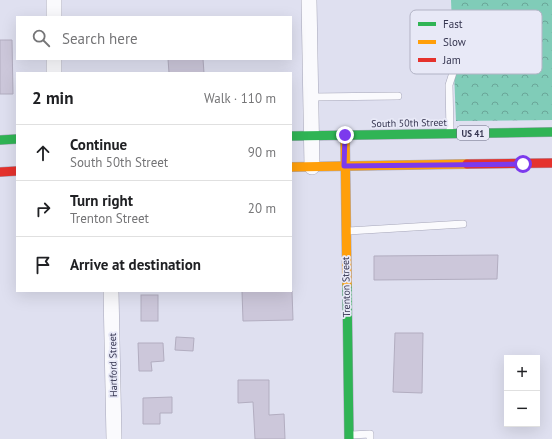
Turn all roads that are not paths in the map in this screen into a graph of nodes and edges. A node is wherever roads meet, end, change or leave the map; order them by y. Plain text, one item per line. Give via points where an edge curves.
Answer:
1 (54, 0) edge
2 (309, 0) edge
3 (54, 16) edge
4 (54, 60) edge
5 (54, 72) edge
6 (453, 74) edge
7 (398, 96) dead end
8 (311, 97) junction
9 (552, 132) edge
10 (450, 133) junction
11 (311, 135) junction
12 (345, 135) junction
13 (292, 136) edge
14 (16, 139) edge
15 (0, 140) edge
16 (552, 163) edge
17 (344, 166) junction
18 (292, 167) edge
19 (312, 167) junction
20 (0, 172) edge
21 (16, 172) edge
22 (464, 224) dead end
23 (345, 231) junction
24 (111, 292) edge
25 (349, 437) edge
26 (114, 439) edge
27 (370, 439) edge

1 - 3 street
2 - 8 street
4 - 5 street
6 - 10 lane via 449,85
7 - 8 lane
8 - 11 street
9 - 10 main road, South 50th Street / US 41
10 - 12 main road, South 50th Street / US 41
11 - 12 main road, South 50th Street / US 41
11 - 13 main road, South 50th Street / US 41
11 - 19 street
12 - 17 main road, Trenton Street
14 - 15 main road
16 - 17 main road
17 - 19 main road
17 - 23 main road, Trenton Street
18 - 19 main road
20 - 21 main road
22 - 23 lane
23 - 25 main road, Trenton Street
24 - 26 street, Hartford Street
25 - 27 lane via 370,434

